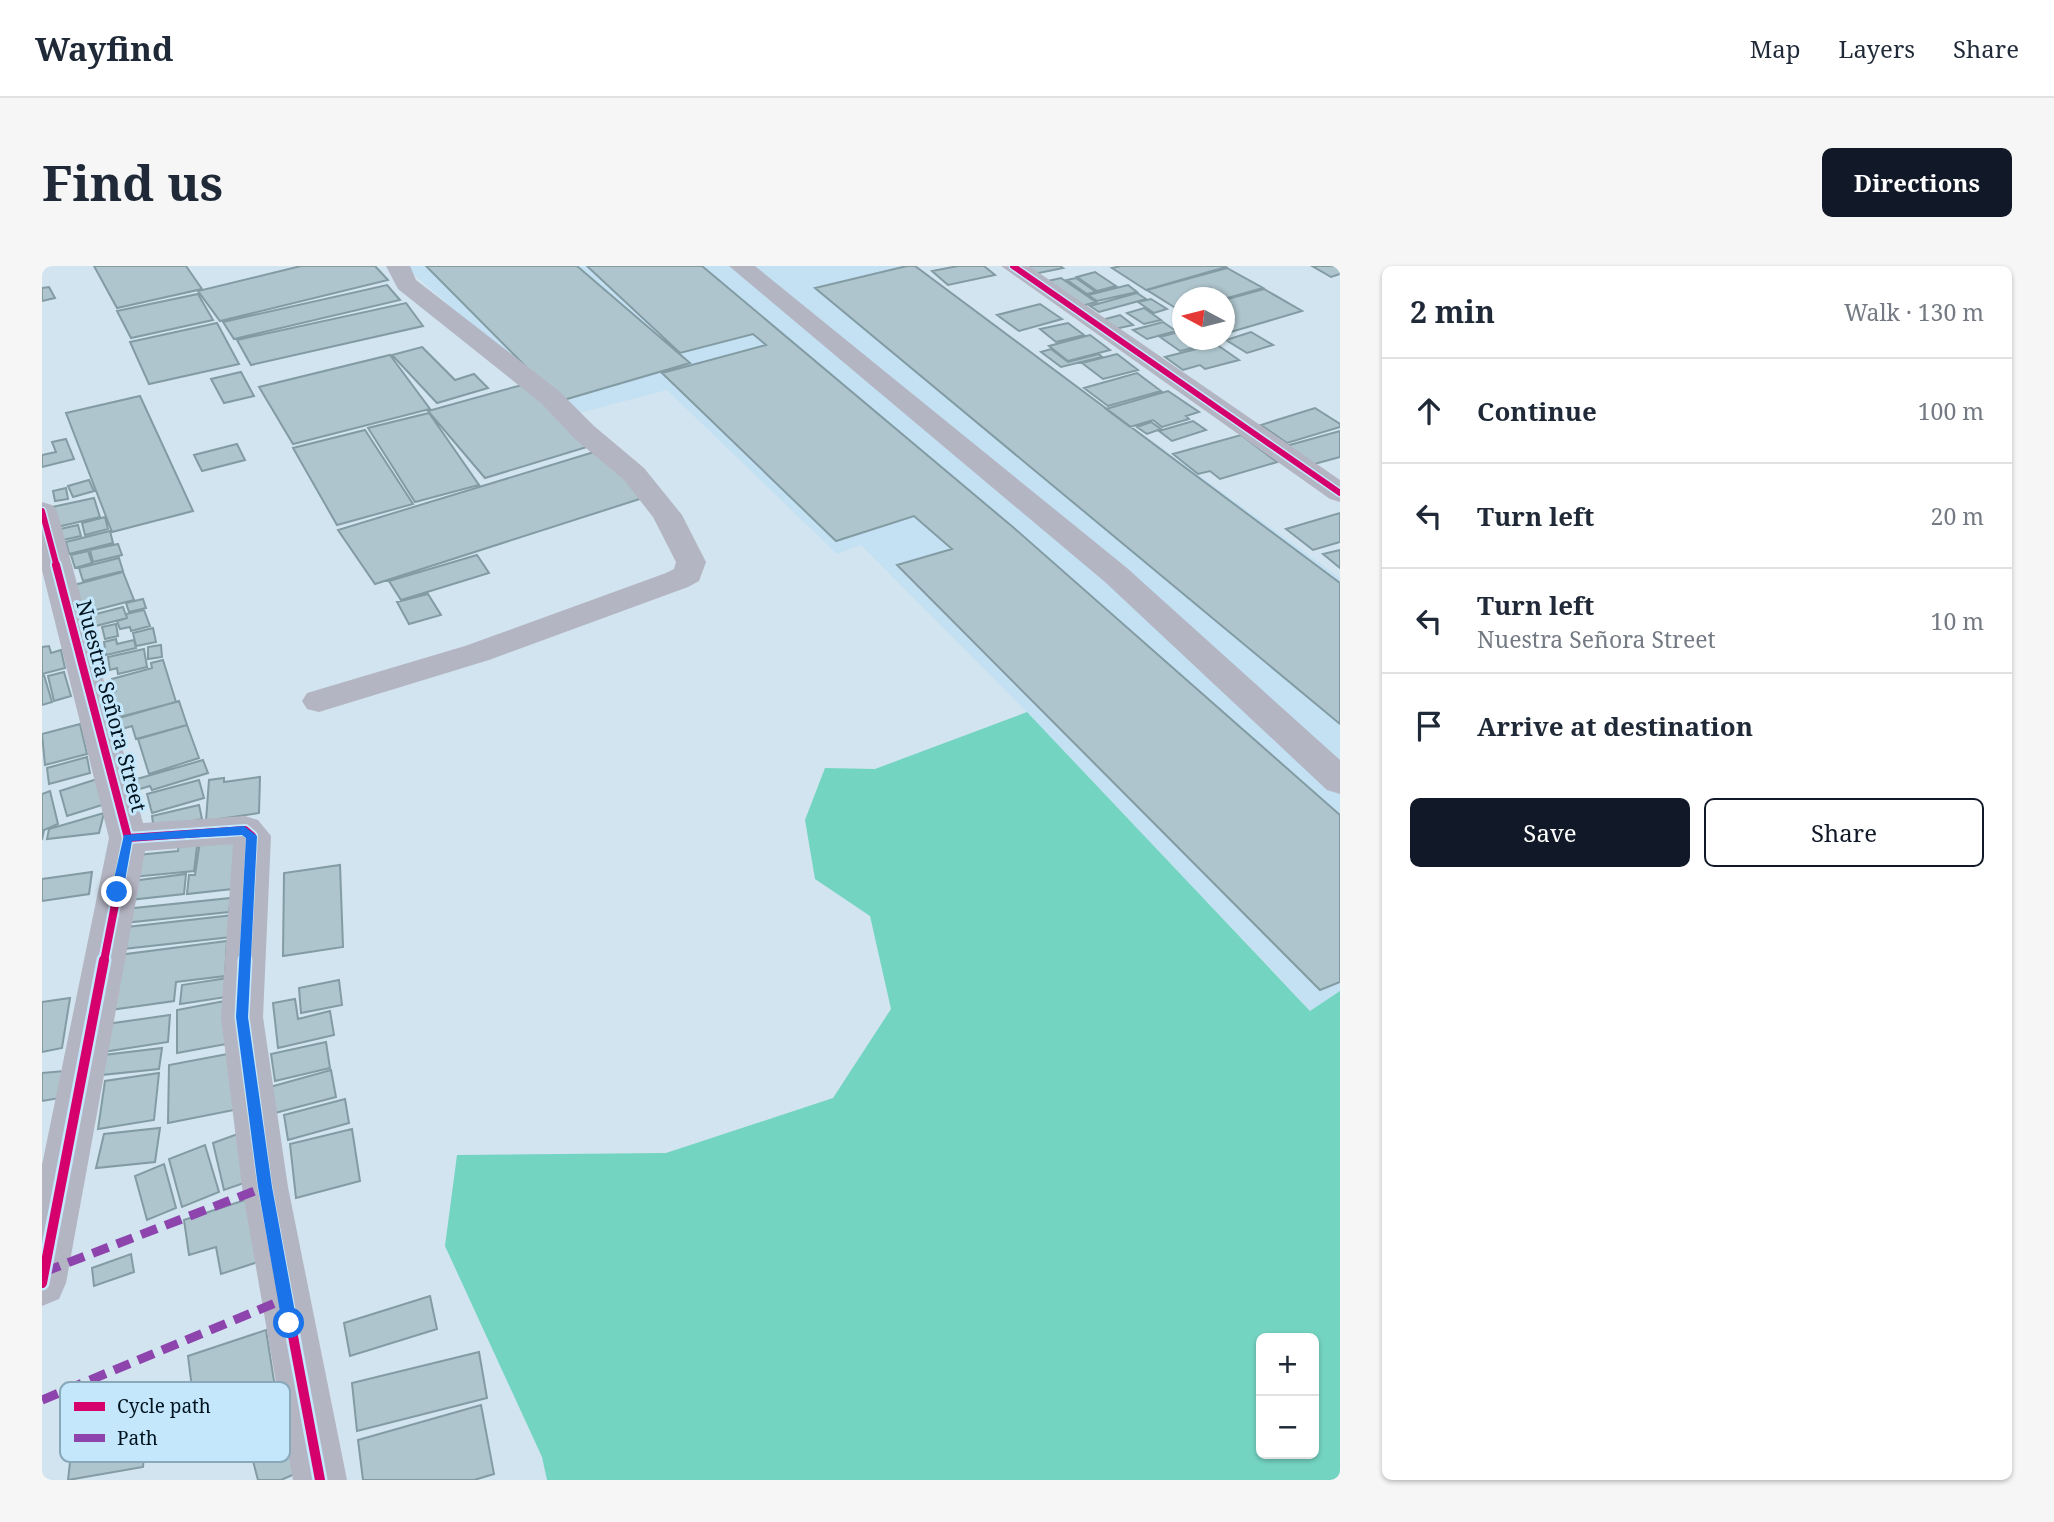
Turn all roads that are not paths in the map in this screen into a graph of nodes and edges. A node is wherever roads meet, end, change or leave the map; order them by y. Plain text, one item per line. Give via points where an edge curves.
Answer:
1 (398, 266) edge
2 (741, 266) edge
3 (1013, 266) edge
4 (1340, 493) edge
5 (42, 511) edge
6 (319, 701) dead end
7 (1340, 781) edge
8 (128, 838) junction
9 (42, 1283) edge
10 (320, 1480) edge

1 - 6 street via 406,284 534,384 634,474 667,515 691,562 688,573 677,580 477,653
2 - 7 street via 1116,575
3 - 4 street
5 - 8 street, Nuestra Señora Street
8 - 9 street, Nuestra Señora Street
8 - 10 street via 244,830 252,836 242,1017 267,1200

